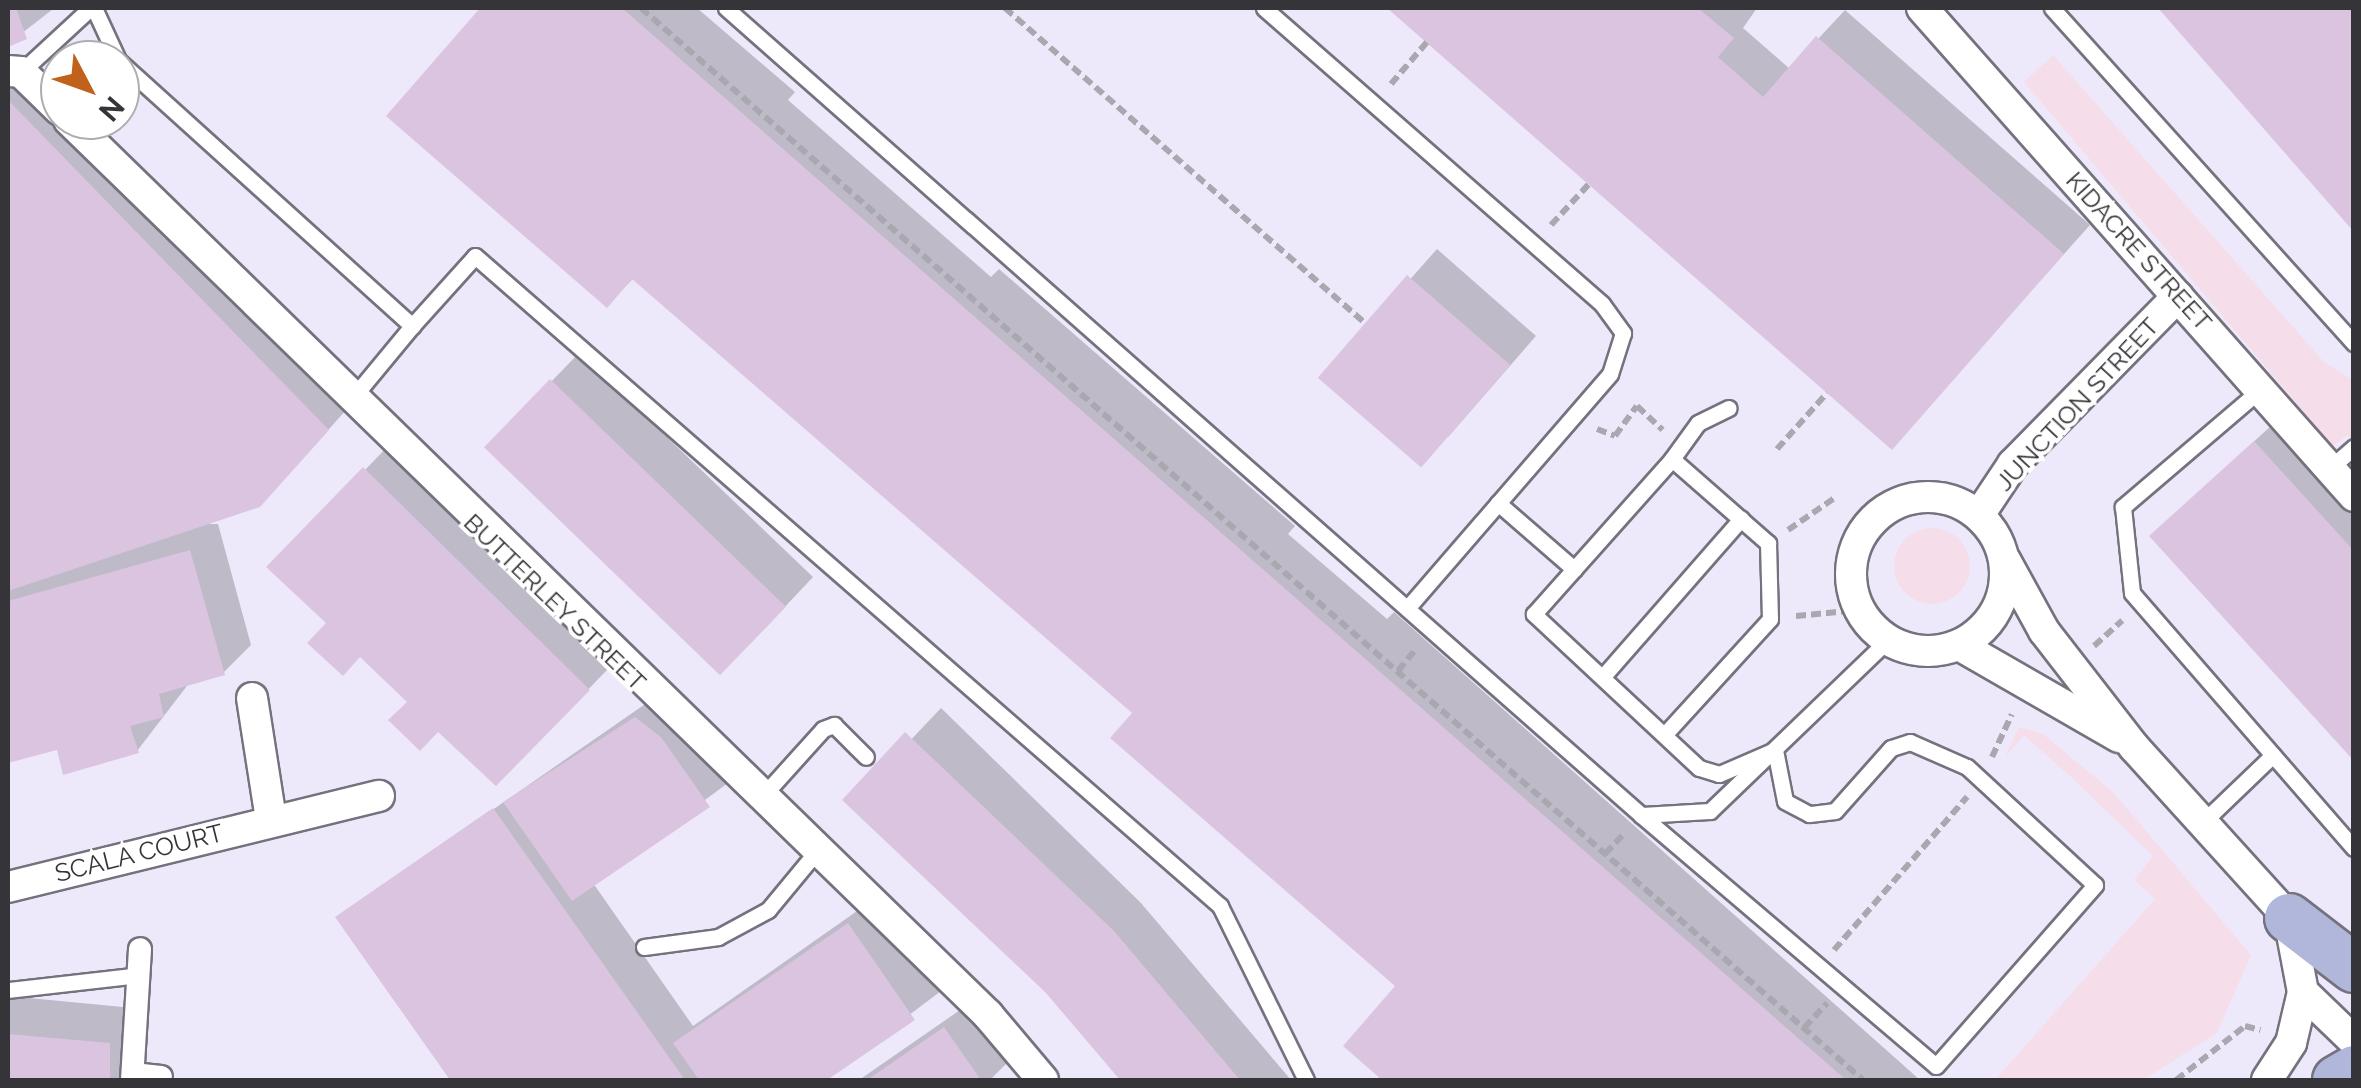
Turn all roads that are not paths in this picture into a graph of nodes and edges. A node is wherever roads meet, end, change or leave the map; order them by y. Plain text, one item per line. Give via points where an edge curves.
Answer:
1 (92, 8) edge
2 (726, 8) edge
3 (1264, 8) edge
4 (1922, 8) edge
5 (2052, 8) edge
6 (108, 40) edge
7 (14, 71) edge
8 (140, 80) edge
9 (40, 93) edge
10 (90, 140) edge
11 (2178, 296) junction
12 (412, 326) junction
13 (2354, 343) edge
14 (2260, 389) junction
15 (349, 402) junction
16 (1729, 408) dead end
17 (2354, 446) edge
18 (1675, 451) junction
19 (2330, 468) junction
20 (2354, 496) edge
21 (1498, 504) junction
22 (1978, 514) junction
23 (1741, 519) junction
24 (2004, 560) junction
25 (1574, 569) junction
26 (1407, 608) junction
27 (1888, 640) junction
28 (1959, 644) junction
29 (1606, 673) junction
30 (252, 698) dead end
31 (1665, 734) junction
32 (2134, 746) junction
33 (1775, 750) junction
34 (2272, 755) junction
35 (866, 758) dead end
36 (379, 796) dead end
37 (760, 798) junction
38 (1641, 815) junction
39 (271, 820) junction
40 (2202, 823) junction
41 (2354, 848) edge
42 (816, 852) junction
43 (8, 887) edge
44 (2289, 918) junction
45 (644, 948) dead end
46 (140, 949) dead end
47 (2354, 968) edge
48 (140, 975) junction
49 (8, 990) edge
50 (2303, 992) junction
51 (2354, 1041) edge
52 (2354, 1070) edge
53 (161, 1076) dead end
54 (133, 1077) edge
55 (1043, 1080) edge
56 (1306, 1080) edge
57 (2267, 1080) edge
58 (2336, 1080) edge

1 - 6 lane
1 - 7 lane
2 - 26 lane
3 - 21 lane via 1534,244 1623,333 1610,374
4 - 11 street, KIDACRE STREET
5 - 13 lane
7 - 9 street
8 - 12 lane
10 - 15 street, BUTTERLEY STREET
11 - 14 street, KIDACRE STREET
11 - 22 street, JUNCTION STREET via 2014,464
12 - 15 lane
12 - 56 lane via 474,256 1220,906
14 - 19 street, KIDACRE STREET
14 - 34 lane via 2123,507 2132,594
15 - 37 street, BUTTERLEY STREET
16 - 18 lane
17 - 19 lane
18 - 23 lane
18 - 25 lane
19 - 20 street, KIDACRE STREET
21 - 25 lane
21 - 26 lane
22 - 24 street, JUNCTION STREET
22 - 27 street, JUNCTION STREET via 1935,496 1889,507 1858,542 1851,566 1860,610
23 - 29 lane
23 - 31 lane via 1768,543 1770,619
24 - 28 street via 1996,613
24 - 32 street, JUNCTION STREET via 2071,665
25 - 29 lane via 1534,614
26 - 38 lane
27 - 28 street via 1911,649
27 - 33 lane
28 - 32 street, JUNCTION STREET
29 - 31 lane
30 - 39 street
31 - 33 lane via 1699,768 1719,774
32 - 40 street, JUNCTION STREET
33 - 38 lane via 1710,811
33 - 38 lane via 1785,801 1809,814 1835,811 1891,748 1910,742 1982,780 2095,885 1936,1066
34 - 40 lane
34 - 41 lane
35 - 37 lane via 834,725 823,729
36 - 39 street, SCALA COURT
37 - 42 street, BUTTERLEY STREET
39 - 43 street, SCALA COURT
40 - 44 street, JUNCTION STREET
42 - 45 lane via 768,910 718,937
42 - 55 street, BUTTERLEY STREET
44 - 47 main road
44 - 50 street
46 - 48 street
48 - 49 lane
48 - 54 street
50 - 51 street
50 - 57 street via 2290,1044
52 - 58 main road
53 - 54 street

